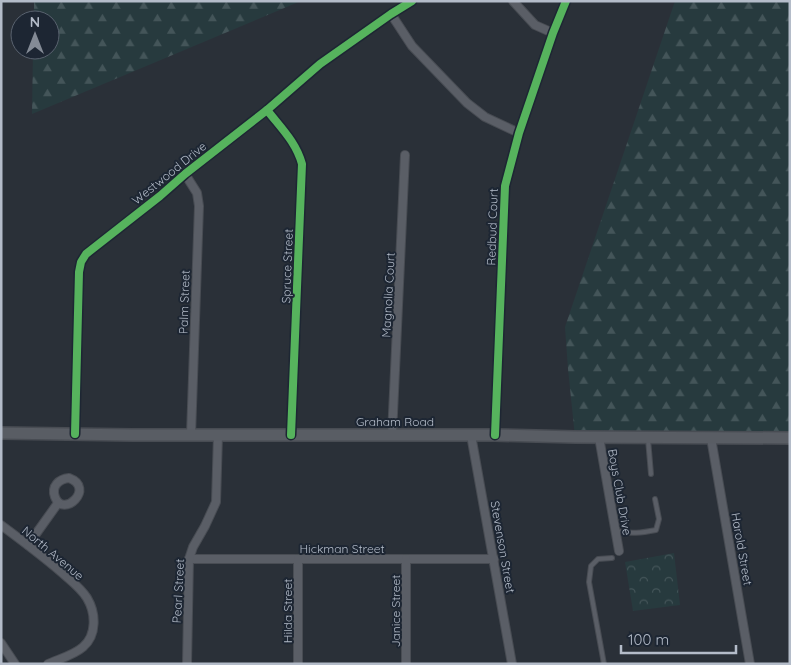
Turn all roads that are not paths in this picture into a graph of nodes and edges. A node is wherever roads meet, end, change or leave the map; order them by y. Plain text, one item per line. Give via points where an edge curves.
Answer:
1 (412, 1) edge
2 (513, 1) edge
3 (566, 1) edge
4 (391, 14) junction
5 (553, 33) junction
6 (267, 110) junction
7 (519, 133) junction
8 (405, 155) dead end
9 (185, 174) junction
10 (1, 433) edge
11 (76, 434) junction
12 (218, 434) junction
13 (495, 434) junction
14 (191, 435) junction
15 (292, 435) junction
16 (392, 435) junction
17 (471, 435) junction
18 (599, 437) junction
19 (648, 437) junction
20 (711, 438) junction
21 (790, 438) edge
22 (651, 474) dead end
23 (655, 499) dead end
24 (58, 503) dead end
25 (1, 525) edge
26 (616, 531) junction
27 (28, 546) junction
28 (619, 551) dead end
29 (612, 558) dead end
30 (190, 559) junction
31 (298, 559) junction
32 (406, 559) junction
33 (494, 559) junction
34 (1, 643) edge
35 (15, 664) edge
36 (48, 664) edge
37 (187, 664) edge
38 (298, 664) edge
39 (406, 664) edge
40 (512, 664) edge
41 (604, 664) edge
42 (750, 664) edge

1 - 4 street, Westwood Drive
2 - 5 street via 535,25
3 - 5 street, Redbud Court
4 - 6 street, Westwood Drive via 320,64
4 - 7 street via 412,46 467,102 485,117
5 - 7 street, Redbud Court
6 - 9 street, Westwood Drive
6 - 15 street, Spruce Street via 295,144 302,164
7 - 13 street, Redbud Court via 504,186
8 - 16 street, Magnolia Court
9 - 11 street, Westwood Drive via 86,254 81,262
9 - 14 street, Palm Street via 197,193 199,206
10 - 11 main road, Graham Road
11 - 14 main road, Graham Road
12 - 14 main road, Graham Road
12 - 15 main road, Graham Road
12 - 30 street, Pearl Street via 216,502
13 - 17 main road, Graham Road
13 - 18 main road, Graham Road
15 - 16 main road, Graham Road
16 - 17 main road, Graham Road
17 - 33 street, Stevenson Street
18 - 19 main road, Graham Road
18 - 26 street, Boys Club Drive
19 - 20 main road, Graham Road
19 - 22 lane
20 - 21 main road, Graham Road
20 - 42 street, Harold Street
23 - 26 lane via 659,518 656,530 641,533
24 - 27 street
25 - 27 street, North Avenue
26 - 28 street, Boys Club Drive
27 - 36 street, North Avenue via 79,588 94,615 93,630 86,644
29 - 41 lane via 598,559 591,566 590,575
30 - 31 street, Hickman Street
30 - 37 street, Pearl Street
31 - 32 street, Hickman Street
31 - 38 street, Hilda Street
32 - 33 street, Hickman Street
32 - 39 street, Janice Street
33 - 40 street, Stevenson Street
34 - 35 street

